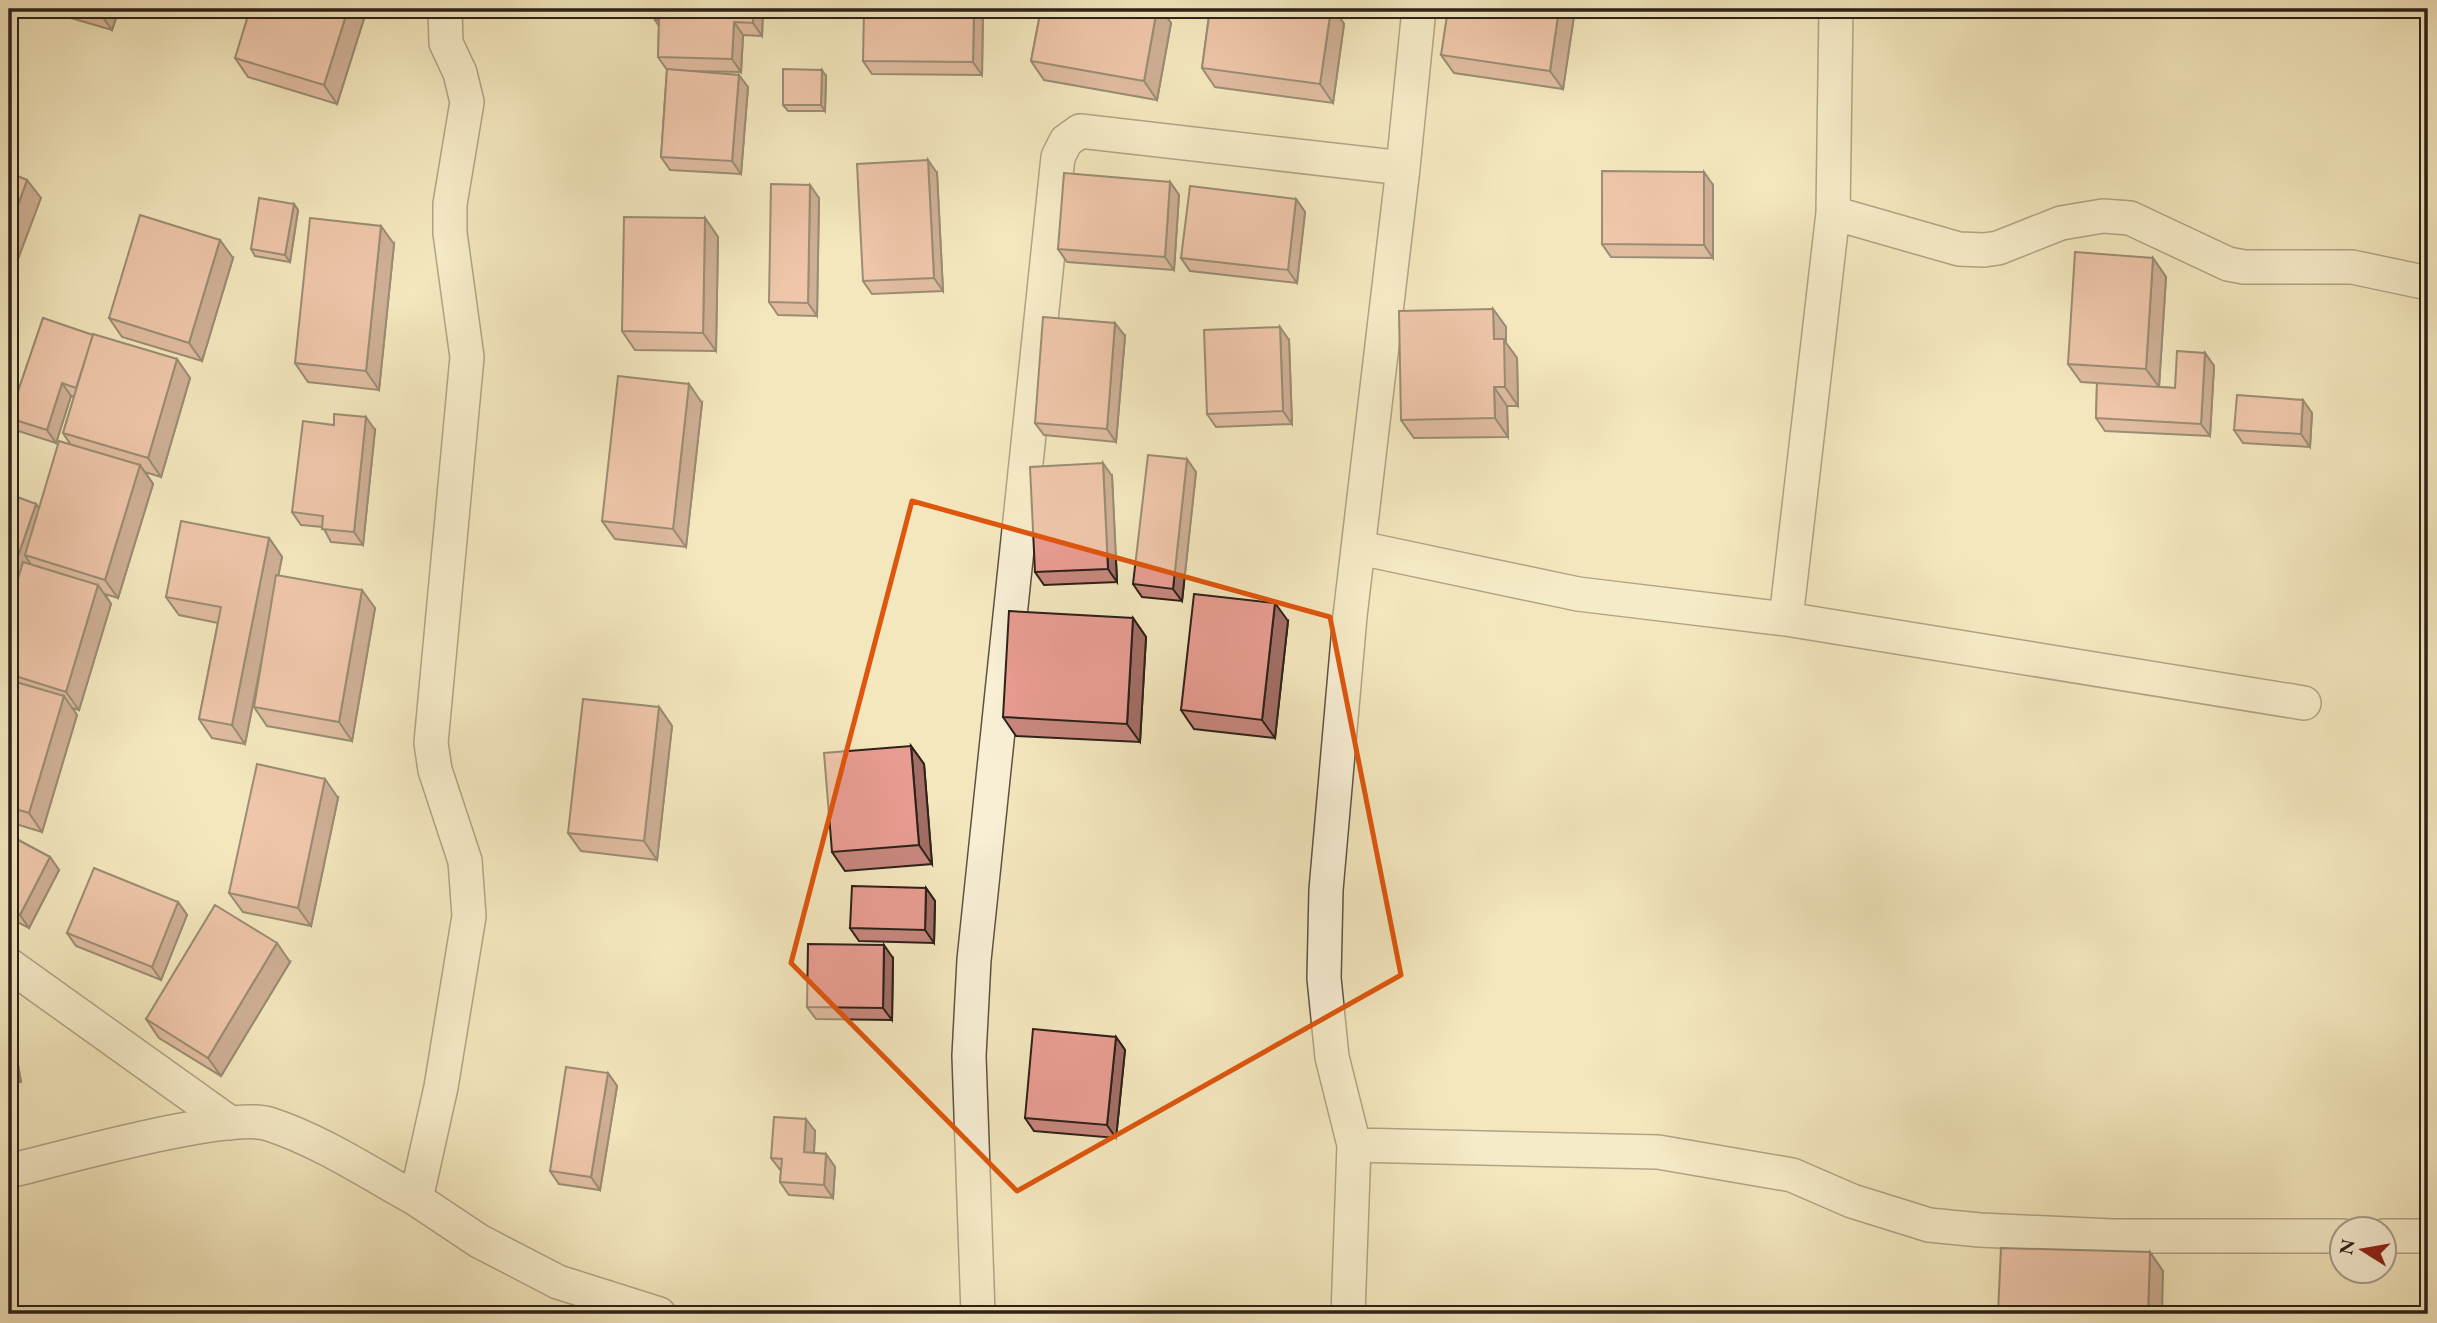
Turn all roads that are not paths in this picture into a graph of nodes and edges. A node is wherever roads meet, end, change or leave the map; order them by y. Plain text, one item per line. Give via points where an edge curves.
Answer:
1 (445, 9) edge
2 (1419, 9) edge
3 (1836, 9) edge
4 (1403, 168) junction
5 (1833, 213) junction
6 (2428, 283) edge
7 (1360, 548) junction
8 (1786, 619) junction
9 (2304, 703) dead end
10 (9, 965) edge
11 (230, 1123) junction
12 (1354, 1145) junction
13 (9, 1171) edge
14 (416, 1199) junction
15 (2328, 1236) edge
16 (2398, 1236) edge
17 (2428, 1236) edge
18 (659, 1314) edge
19 (978, 1314) edge
20 (1348, 1314) edge

1 - 14 street via 446,43 467,102 450,204 467,357 430,743 465,861 469,916 441,1087
2 - 4 street
3 - 5 street
4 - 7 street
4 - 19 street via 1080,131 1066,141 1058,157 974,960 969,1056
5 - 6 street via 1959,249 1984,250 2061,223 2103,216 2130,218 2228,264 2352,267
5 - 8 street
7 - 8 street via 1578,594
7 - 12 street via 1326,890 1324,978 1332,1057
8 - 9 street
10 - 11 street
11 - 13 street
11 - 14 street via 267,1123 317,1144
12 - 15 street via 1658,1153 1792,1175 1852,1201 1929,1225 1980,1230 2112,1236
12 - 20 street
14 - 18 street via 479,1241 558,1282
16 - 17 street

